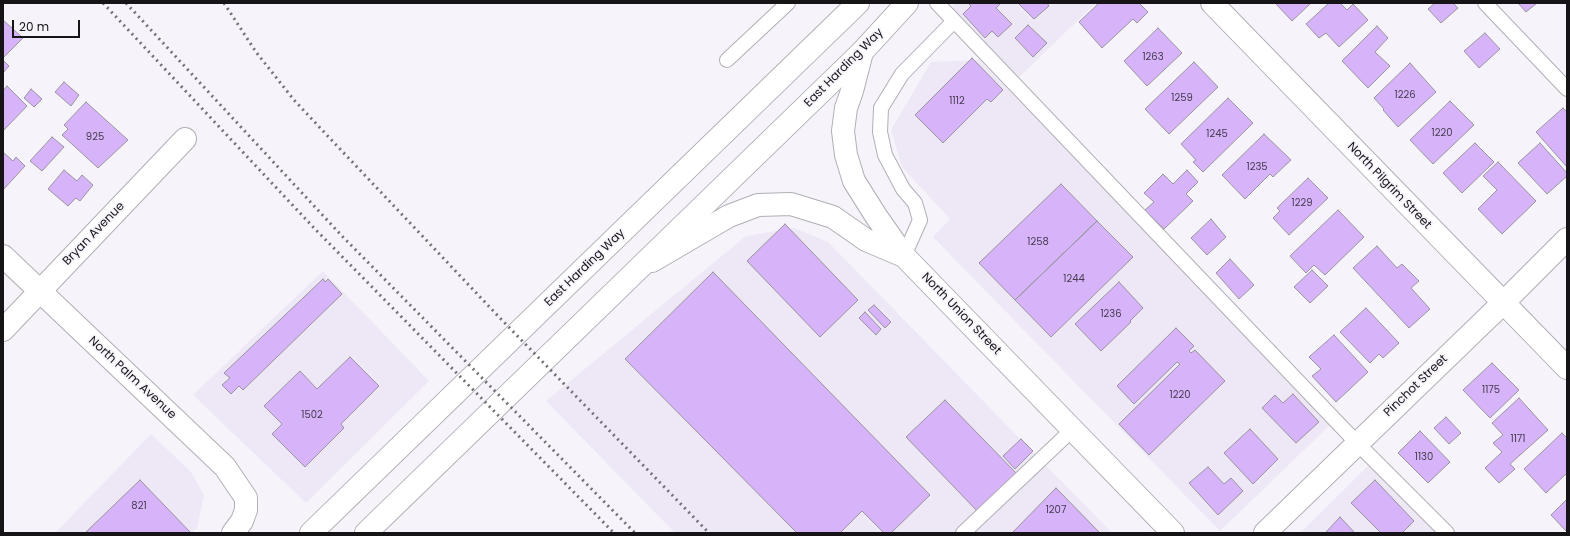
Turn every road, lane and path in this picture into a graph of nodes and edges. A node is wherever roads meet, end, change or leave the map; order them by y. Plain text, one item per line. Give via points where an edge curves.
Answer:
1 (788, 3) edge
2 (858, 3) edge
3 (907, 3) edge
4 (936, 3) edge
5 (1212, 3) edge
6 (1485, 3) edge
7 (954, 21) junction
8 (862, 52) junction
9 (726, 60) dead end
10 (1567, 90) edge
11 (185, 139) dead end
12 (1567, 239) edge
13 (3, 256) edge
14 (904, 256) junction
15 (635, 271) junction
16 (40, 291) junction
17 (1503, 303) junction
18 (3, 330) edge
19 (1567, 368) edge
20 (1073, 429) junction
21 (1357, 443) junction
22 (233, 533) edge
23 (311, 533) edge
24 (366, 533) edge
25 (963, 533) edge
26 (1173, 533) edge
27 (1265, 533) edge
28 (1447, 533) edge

1 - 9 lane
2 - 23 street, East Harding Way
3 - 8 street, East Harding Way
4 - 7 lane
5 - 17 street, North Pilgrim Street
6 - 10 lane
7 - 14 lane via 902,74 881,108 880,132 885,155 903,189 915,203 920,220
7 - 21 lane
8 - 14 street, North Union Street via 846,108 843,131 846,154 854,181
8 - 15 street, East Harding Way
11 - 16 street, Bryan Avenue
12 - 17 street, Pinchot Street
13 - 16 street, North Palm Avenue
14 - 15 street via 866,240 833,217 790,204 758,205 729,216
14 - 20 street, North Union Street
15 - 24 street, East Harding Way
16 - 18 street, Bryan Avenue
16 - 22 street, North Palm Avenue via 225,467 246,498 246,510 242,521
17 - 19 street, North Pilgrim Street
17 - 21 street, Pinchot Street
20 - 25 lane
20 - 26 street, North Union Street
21 - 27 street, Pinchot Street
21 - 28 lane

